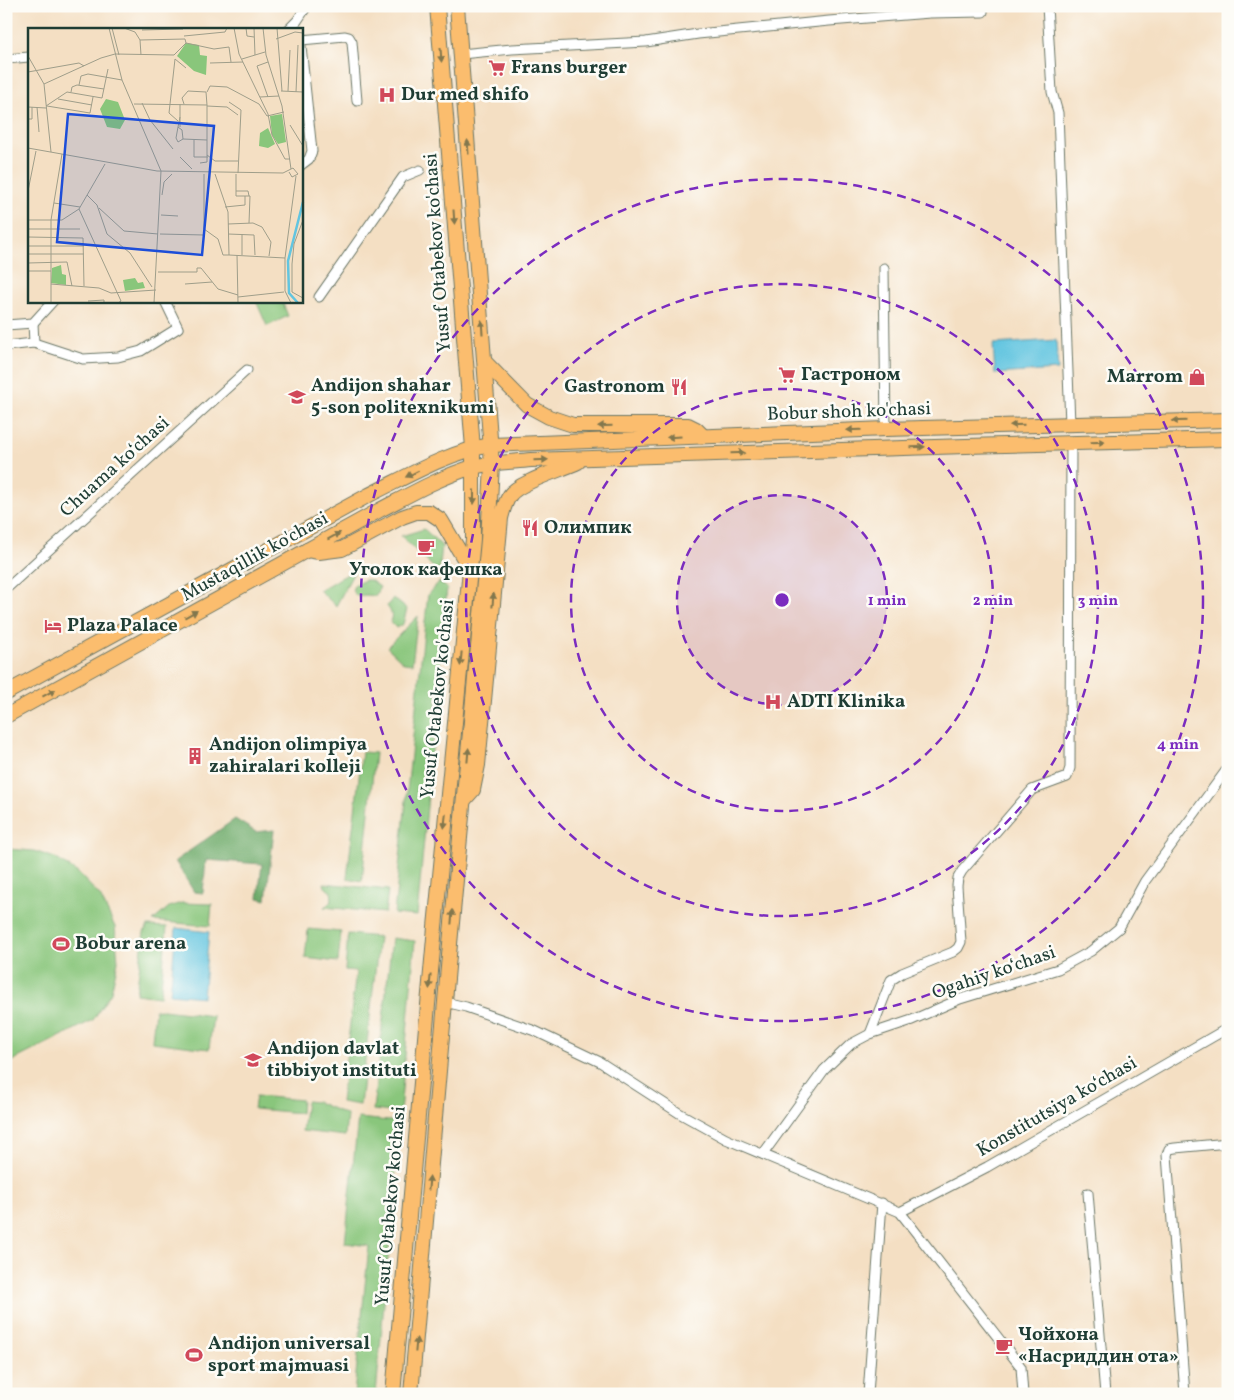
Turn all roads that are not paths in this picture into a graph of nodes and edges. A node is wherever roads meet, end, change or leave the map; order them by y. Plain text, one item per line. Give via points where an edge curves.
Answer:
1 (307, 6) edge
2 (437, 6) edge
3 (457, 6) edge
4 (983, 6) edge
5 (1047, 6) edge
6 (298, 25) edge
7 (302, 40) edge
8 (461, 54) junction
9 (302, 56) edge
10 (28, 57) edge
11 (6, 59) edge
12 (357, 101) dead end
13 (302, 164) edge
14 (420, 170) dead end
15 (884, 268) dead end
16 (319, 297) dead end
17 (52, 302) edge
18 (165, 302) edge
19 (33, 323) junction
20 (6, 325) edge
21 (34, 343) junction
22 (6, 346) edge
23 (485, 362) junction
24 (247, 370) dead end
25 (1225, 420) edge
26 (1070, 424) junction
27 (886, 429) junction
28 (702, 436) junction
29 (1226, 439) edge
30 (1071, 442) junction
31 (492, 445) junction
32 (472, 448) junction
33 (584, 459) junction
34 (492, 464) junction
35 (474, 467) junction
36 (307, 550) junction
37 (470, 569) junction
38 (6, 589) edge
39 (6, 692) edge
40 (6, 716) edge
41 (1228, 768) edge
42 (463, 801) junction
43 (445, 1002) junction
44 (1228, 1028) edge
45 (870, 1034) junction
46 (1228, 1143) edge
47 (763, 1154) junction
48 (1088, 1194) dead end
49 (882, 1203) junction
50 (900, 1212) junction
51 (393, 1394) edge
52 (412, 1394) edge
53 (868, 1394) edge
54 (1023, 1394) edge
55 (1105, 1394) edge
56 (1186, 1394) edge

1 - 6 street
2 -> 32 main road, Yusuf Otabekov ko'chasi
3 - 8 main road, Yusuf Otabekov ko'chasi
4 - 8 street via 982,12 830,21 646,42
5 - 26 street via 1052,92 1058,113
7 - 12 street via 349,37
23 -> 8 main road, Yusuf Otabekov ko'chasi
9 - 13 street via 312,151
10 - 11 street
14 - 16 street via 403,177
15 - 27 street
17 - 19 street
18 - 21 street via 178,328 141,351 83,360
19 - 20 street
19 - 21 street
21 - 22 street
28 -> 23 main road via 688,425 588,426 549,417 527,405
23 - 31 main road, Yusuf Otabekov ko'chasi
24 - 38 street, Chuama koʻchasi
25 -> 26 main road, Bobur shoh ko'chasi
25 - 29 main road
26 -> 27 main road, Bobur shoh ko'chasi
27 -> 28 main road, Bobur shoh ko'chasi
28 -> 31 main road, Bobur shoh ko'chasi
30 -> 29 main road, Bobur shoh ko'chasi
33 -> 30 main road, Bobur shoh ko'chasi
30 - 45 street via 1070,768 1067,777 1032,790 962,872 957,886 961,942 958,948 891,980
31 - 32 main road, Bobur shoh ko'chasi
31 - 34 main road, Yusuf Otabekov ko'chasi
32 - 35 main road, Yusuf Otabekov ko'chasi
32 -> 39 main road, Mustaqillik ko'chasi via 369,495
34 -> 33 main road, Bobur shoh ko'chasi
42 -> 33 main road via 473,790 478,765 504,505 519,487
34 - 35 main road, Bobur shoh ko'chasi
42 -> 34 main road, Yusuf Otabekov ko'chasi via 488,540
36 -> 35 main road, Mustaqillik ko'chasi via 438,480
35 -> 37 main road, Yusuf Otabekov ko'chasi
36 - 37 main road via 342,550 402,517 428,512 441,520
40 -> 36 main road, Mustaqillik ko'chasi
37 -> 51 main road, Yusuf Otabekov ko'chasi
41 - 45 street, Ogahiy koʻchasi via 1145,881 1119,928 1091,951 1058,969 960,999
43 -> 42 main road, Yusuf Otabekov ko'chasi
43 - 47 street via 535,1032 600,1062 679,1113 726,1139
52 -> 43 main road, Yusuf Otabekov ko'chasi
44 - 50 street, Konstitutsiya koʻchasi via 987,1167
45 - 47 street, Ogahiy koʻchasi via 850,1044 824,1070
46 - 56 street via 1169,1149 1167,1155
47 - 49 street
48 - 55 street
49 - 50 street
49 - 53 street
50 - 54 street via 1021,1367

